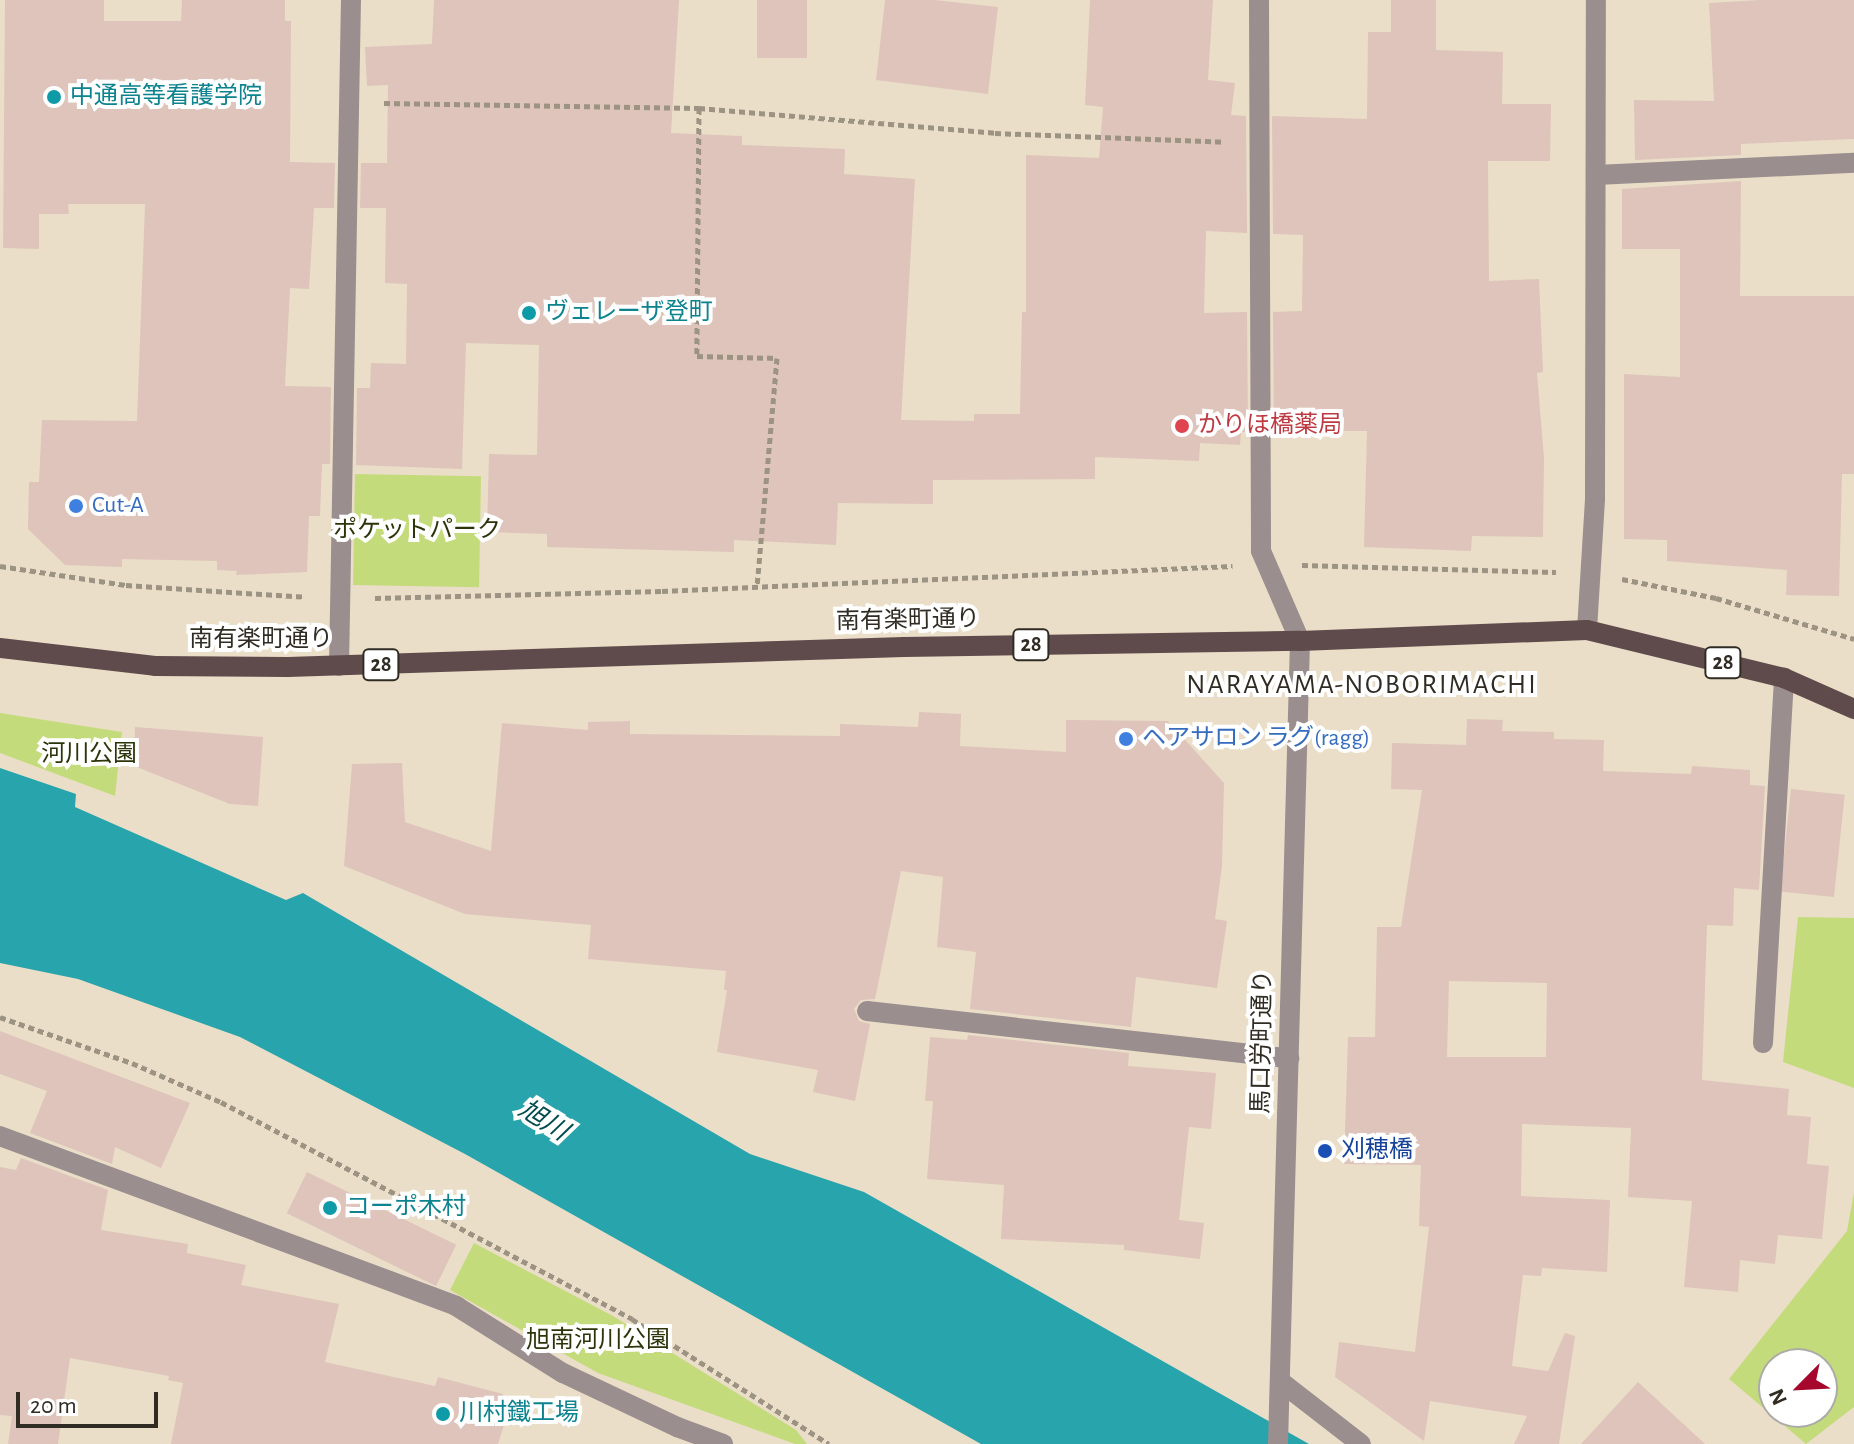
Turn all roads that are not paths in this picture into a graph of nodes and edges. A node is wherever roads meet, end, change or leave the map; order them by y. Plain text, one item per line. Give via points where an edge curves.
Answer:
1 (351, 0) edge
2 (1259, 0) edge
3 (1596, 0) edge
4 (1854, 163) edge
5 (1596, 175) junction
6 (1587, 630) junction
7 (1300, 641) junction
8 (0, 648) edge
9 (339, 666) junction
10 (1784, 678) junction
11 (1854, 709) edge
12 (867, 1011) dead end
13 (1763, 1043) dead end
14 (1289, 1058) junction
15 (5, 1137) edge
16 (1281, 1382) junction
17 (675, 1436) edge
18 (723, 1444) edge
19 (1278, 1444) edge
20 (1361, 1444) edge

1 - 9 street
2 - 7 street via 1261,551
3 - 5 street
4 - 5 street
5 - 6 street via 1595,498
6 - 7 main road, 南有楽町通り / 28
6 - 10 main road, 南有楽町通り / 28
7 - 9 main road, 南有楽町通り / 28 via 904,647
7 - 14 street, 馬口労町通り
8 - 9 main road, 南有楽町通り / 28 via 155,666
10 - 11 main road, 南有楽町通り / 28
10 - 13 street
12 - 14 street
14 - 16 street, 馬口労町通り
15 - 17 street via 456,1306
16 - 19 street, 馬口労町通り
16 - 20 street
17 - 18 street

